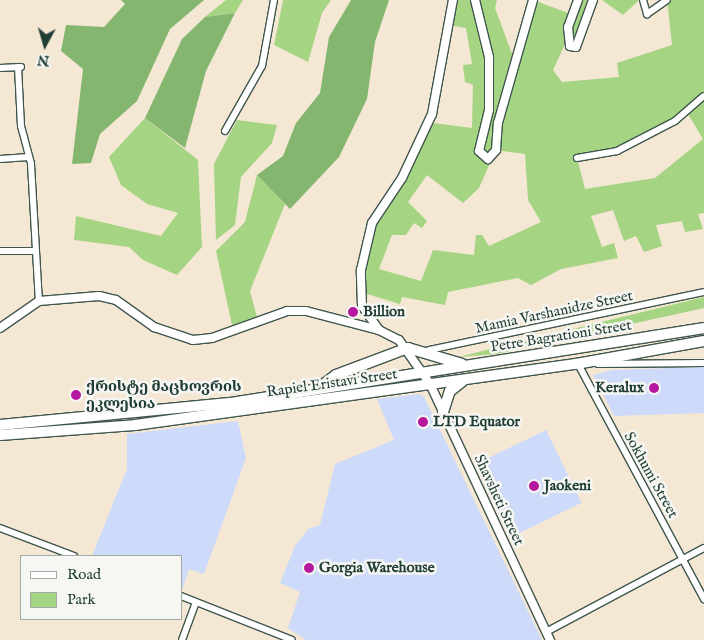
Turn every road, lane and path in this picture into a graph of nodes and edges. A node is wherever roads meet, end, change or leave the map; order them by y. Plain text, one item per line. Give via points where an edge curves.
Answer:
1 (274, 0) edge
2 (453, 0) edge
3 (475, 0) edge
4 (533, 0) edge
5 (578, 0) edge
6 (593, 0) edge
7 (643, 0) edge
8 (668, 0) edge
9 (0, 68) edge
10 (704, 96) edge
11 (225, 132) dead end
12 (29, 157) junction
13 (577, 158) dead end
14 (0, 159) edge
15 (0, 251) edge
16 (35, 251) junction
17 (704, 292) edge
18 (39, 301) junction
19 (0, 328) edge
20 (704, 328) edge
21 (379, 330) junction
22 (704, 341) edge
23 (408, 348) junction
24 (704, 363) edge
25 (576, 364) junction
26 (467, 366) junction
27 (423, 371) junction
28 (469, 379) junction
29 (430, 384) junction
30 (318, 388) junction
31 (443, 412) junction
32 (0, 425) edge
33 (0, 435) edge
34 (0, 530) edge
35 (704, 548) edge
36 (71, 555) edge
37 (682, 558) junction
38 (182, 596) edge
39 (704, 599) edge
40 (196, 602) junction
41 (548, 636) edge
42 (182, 640) edge
43 (292, 640) edge

1 - 11 street via 262,66
2 - 21 street via 432,114 402,178 372,223 361,270 362,306
3 - 4 street via 489,57 489,110 479,151 488,159 496,150 498,123
5 - 6 street via 568,27 570,46 576,48
7 - 8 street via 647,14
9 - 12 street via 20,67 21,126
10 - 13 street via 674,121 617,151
12 - 14 street
12 - 16 street
15 - 16 street
16 - 18 street
17 - 23 street, Mamia Varshanidze Street via 436,351
18 - 19 street
18 - 21 street via 99,296 116,300 154,327 193,340 212,338 287,311 324,314
20 - 26 main road, Petre Bagrationi Street
21 - 23 street
22 - 25 main road, Petre Bagrationi Street
23 - 26 main road
23 - 27 street, Shavsheti Street
23 - 30 main road via 336,375
24 - 25 street, Petre Bagrationi Street
25 - 28 main road, Petre Bagrationi Street
25 - 37 street, Sokhumi Street
26 - 27 main road, Petre Bagrationi Street
27 - 29 street, Shavsheti Street
27 - 30 main road, Rapiel Eristavi Street
28 - 29 main road, Petre Bagrationi Street
28 - 31 main road via 450,391
29 - 31 street, Shavsheti Street
29 - 33 main road, Rapiel Eristavi Street via 136,425
30 - 32 main road, Rapiel Eristavi Street via 117,416
31 - 41 street, Shavsheti Street
34 - 36 street
35 - 37 street
37 - 39 street, Sokhumi Street
37 - 41 street
38 - 40 street
40 - 42 street
40 - 43 street

